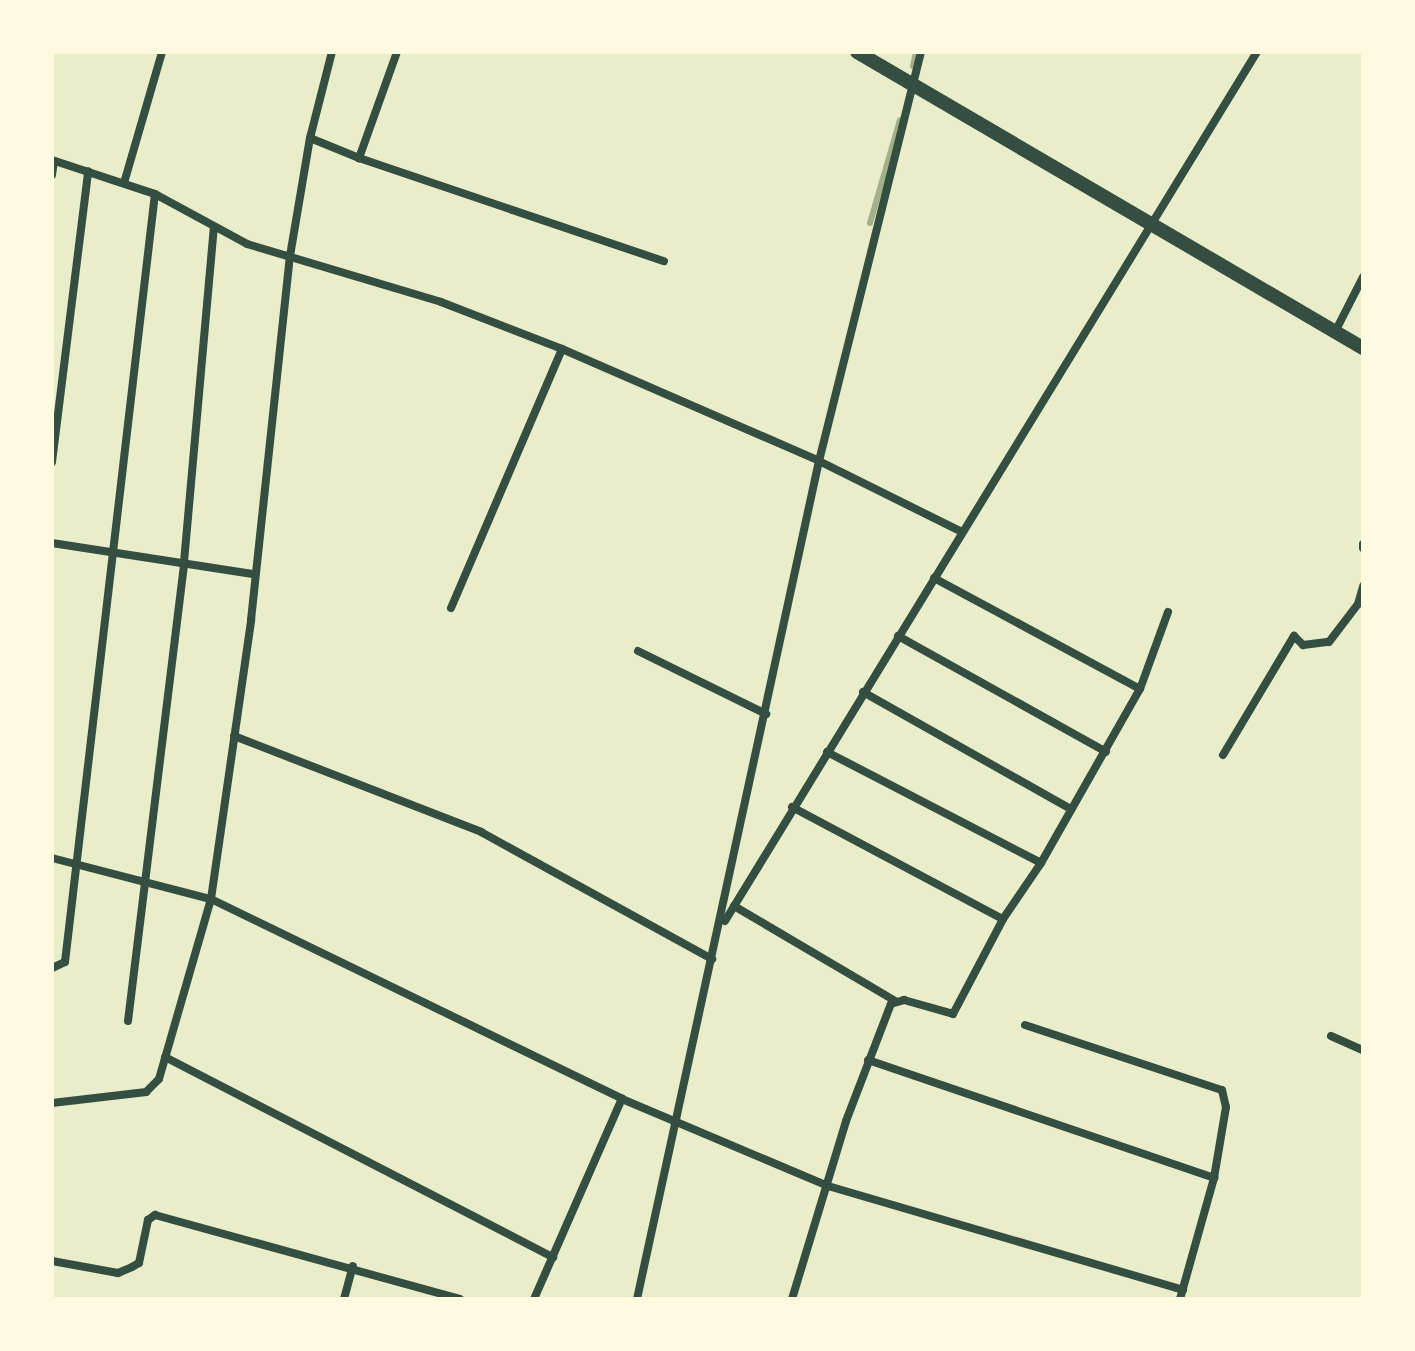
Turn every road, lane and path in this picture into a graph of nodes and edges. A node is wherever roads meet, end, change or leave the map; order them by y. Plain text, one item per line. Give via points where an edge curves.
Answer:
1 (162, 52) edge
2 (332, 52) edge
3 (397, 52) edge
4 (857, 52) edge
5 (921, 52) edge
6 (1257, 52) edge
7 (913, 87) junction
8 (310, 138) junction
9 (359, 158) junction
10 (53, 161) edge
11 (88, 171) junction
12 (52, 175) edge
13 (124, 183) junction
14 (155, 194) junction
15 (1152, 225) junction
16 (214, 229) junction
17 (290, 256) junction
18 (664, 261) dead end
19 (1363, 277) edge
20 (1335, 332) junction
21 (1363, 348) edge
22 (562, 349) junction
23 (819, 461) junction
24 (52, 462) edge
25 (962, 532) junction
26 (52, 543) edge
27 (114, 552) junction
28 (184, 562) junction
29 (253, 574) junction
30 (934, 578) junction
31 (1363, 586) edge
32 (451, 608) dead end
33 (1168, 612) dead end
34 (898, 636) junction
35 (638, 651) dead end
36 (1140, 689) junction
37 (863, 692) junction
38 (766, 714) junction
39 (234, 736) junction
40 (827, 752) junction
41 (1106, 752) junction
42 (1223, 755) dead end
43 (792, 807) junction
44 (1071, 809) junction
45 (52, 858) edge
46 (1041, 863) junction
47 (74, 864) junction
48 (146, 880) junction
49 (211, 899) junction
50 (734, 906) junction
51 (1003, 919) junction
52 (721, 927) junction
53 (712, 959) junction
54 (52, 968) edge
55 (895, 1001) junction
56 (128, 1021) dead end
57 (1025, 1025) dead end
58 (1331, 1036) dead end
59 (1363, 1050) edge
60 (165, 1057) junction
61 (868, 1060) junction
62 (622, 1099) junction
63 (52, 1103) edge
64 (677, 1120) junction
65 (1214, 1178) junction
66 (828, 1186) junction
67 (553, 1257) junction
68 (52, 1261) edge
69 (353, 1266) junction
70 (1182, 1295) edge
71 (344, 1299) edge
72 (460, 1299) edge
73 (534, 1299) edge
74 (637, 1299) edge
75 (792, 1299) edge

1 - 13 street
2 - 8 street
3 - 9 street
4 - 7 street
5 - 7 street
6 - 15 street
7 - 15 street
7 - 23 street
8 - 9 street
8 - 17 street
9 - 18 street
10 - 11 street
10 - 12 street
11 - 13 street
11 - 24 street
13 - 14 street
14 - 16 street
14 - 27 street
15 - 20 street
15 - 25 street
16 - 17 street
16 - 28 street
17 - 22 street via 441,302
17 - 29 street
19 - 20 street
20 - 21 street
22 - 23 street
22 - 32 street
23 - 25 street
23 - 38 street
25 - 30 street
26 - 27 street
27 - 28 street
27 - 47 street
28 - 29 street
28 - 48 street
29 - 39 street
30 - 34 street
30 - 36 street
31 - 42 street via 1358,604 1329,642 1303,645 1294,636
33 - 36 street
34 - 37 street
34 - 41 street
35 - 38 street
36 - 41 street
37 - 40 street
37 - 44 street
38 - 52 street
39 - 49 street
39 - 53 street via 481,832
40 - 43 street
40 - 46 street
41 - 44 street
43 - 50 street
43 - 51 street
44 - 46 street
45 - 47 street
46 - 51 street
47 - 48 street
47 - 54 street via 65,962
48 - 49 street
48 - 56 street
49 - 60 street
49 - 62 street
50 - 52 street
50 - 55 street
51 - 55 street via 953,1014
52 - 53 street
53 - 64 street
55 - 61 street
57 - 65 street via 1222,1090 1226,1107
58 - 59 street
60 - 63 street via 159,1079 146,1092
60 - 67 street
61 - 65 street
61 - 66 street
62 - 64 street
62 - 67 street
64 - 66 street
64 - 74 street
65 - 70 street
66 - 70 street
66 - 75 street
67 - 73 street
68 - 69 street via 118,1273 132,1267 139,1263 148,1220 155,1215
69 - 71 street
69 - 72 street

